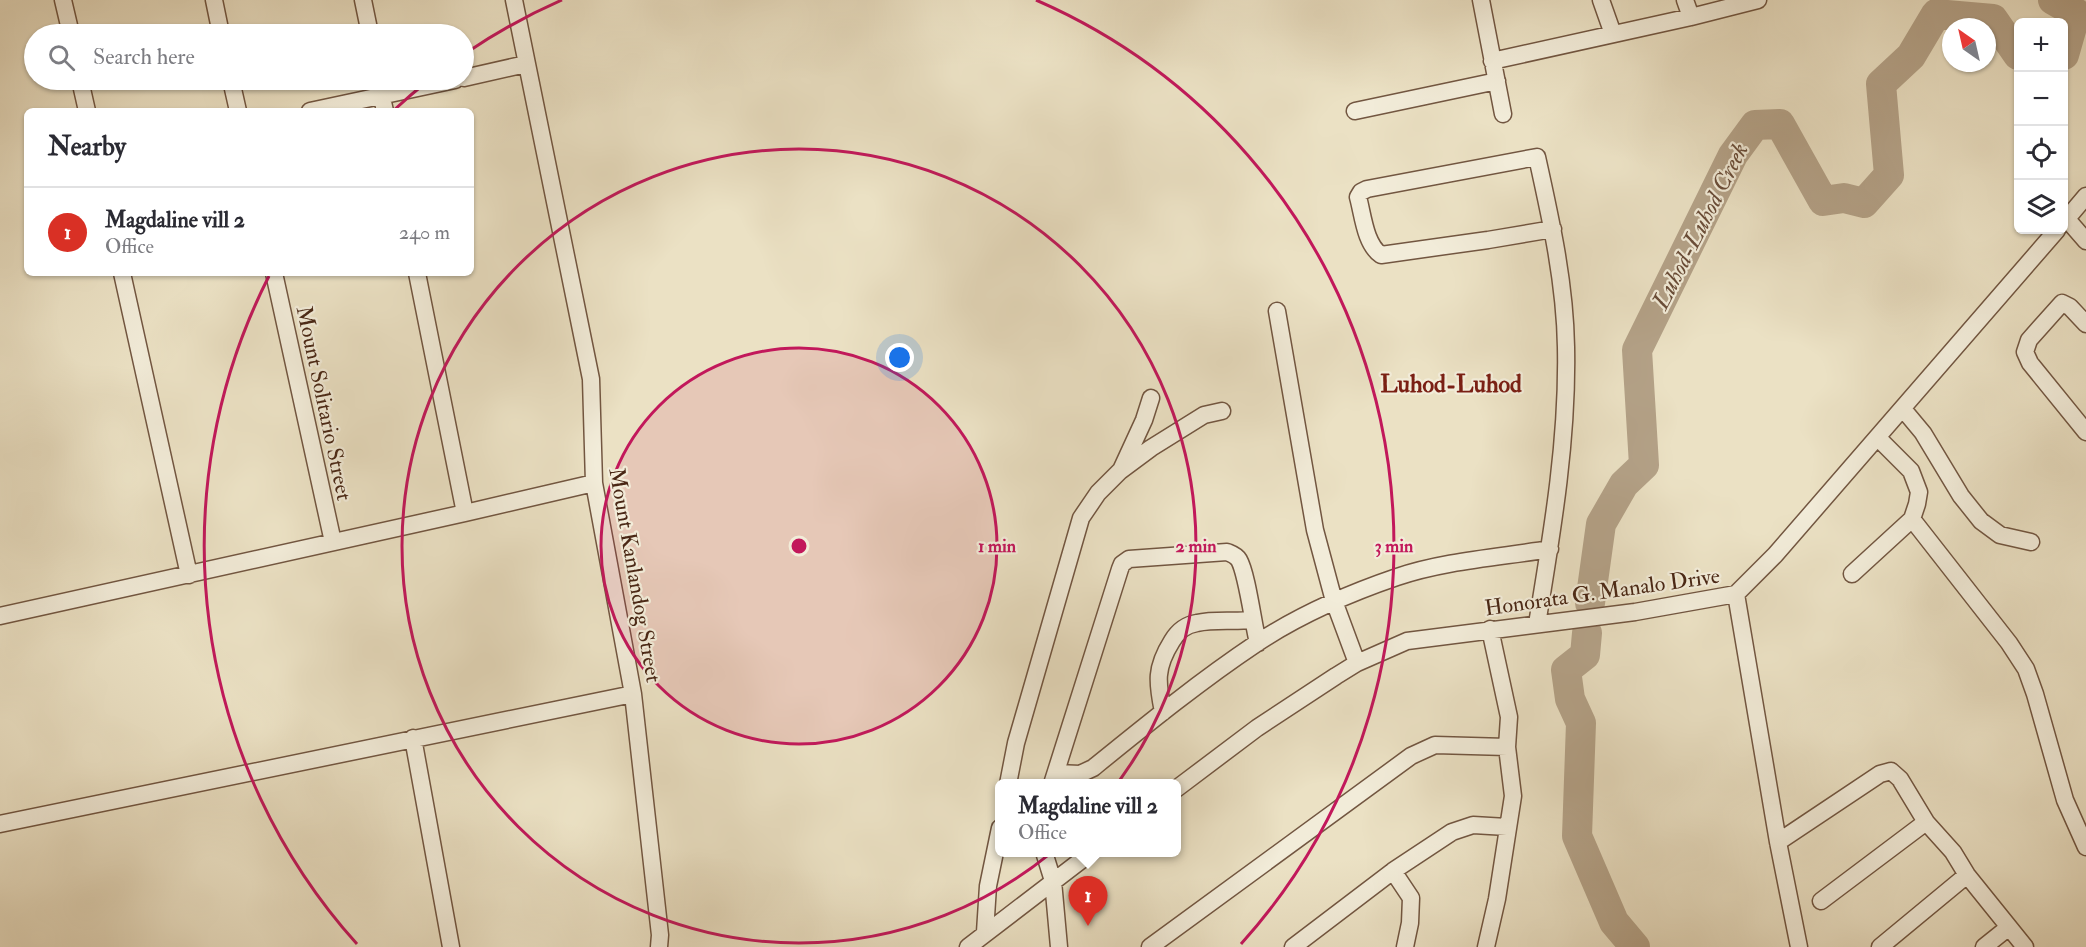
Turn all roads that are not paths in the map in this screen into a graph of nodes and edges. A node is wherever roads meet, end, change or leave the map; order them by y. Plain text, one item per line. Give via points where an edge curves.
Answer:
1 (63, 0) edge
2 (214, 0) edge
3 (363, 0) edge
4 (514, 0) edge
5 (1481, 0) edge
6 (1601, 0) edge
7 (1685, 0) edge
8 (1758, 0) edge
9 (1691, 17) junction
10 (69, 24) edge
11 (219, 24) edge
12 (368, 24) edge
13 (1613, 34) junction
14 (1492, 61) junction
15 (526, 64) junction
16 (474, 76) edge
17 (1497, 81) junction
18 (82, 90) edge
19 (233, 90) edge
20 (406, 90) edge
21 (382, 95) edge
22 (86, 108) edge
23 (237, 108) edge
24 (324, 108) edge
25 (1355, 111) dead end
26 (1503, 114) dead end
27 (2086, 196) edge
28 (2068, 216) edge
29 (2068, 228) edge
30 (1553, 229) junction
31 (2053, 234) edge
32 (2086, 241) edge
33 (123, 276) edge
34 (275, 276) edge
35 (418, 276) edge
36 (1277, 311) dead end
37 (2083, 321) edge
38 (1151, 398) dead end
39 (1902, 409) junction
40 (1222, 411) dead end
41 (2086, 432) edge
42 (1878, 438) junction
43 (1120, 471) junction
44 (594, 483) junction
45 (465, 513) junction
46 (1912, 519) junction
47 (333, 542) junction
48 (2031, 542) dead end
49 (1550, 549) junction
50 (1852, 574) dead end
51 (189, 575) junction
52 (1736, 594) junction
53 (1334, 601) junction
54 (0, 616) edge
55 (1252, 620) junction
56 (1537, 624) junction
57 (1490, 629) junction
58 (1258, 643) junction
59 (1357, 663) junction
60 (633, 694) junction
61 (1163, 712) junction
62 (413, 738) junction
63 (1508, 747) junction
64 (1054, 778) edge
65 (1009, 779) edge
66 (1181, 785) edge
67 (1926, 822) junction
68 (0, 824) edge
69 (1507, 827) junction
70 (1778, 842) junction
71 (995, 847) edge
72 (2086, 847) edge
73 (1046, 857) edge
74 (1085, 857) edge
75 (1393, 872) junction
76 (1967, 875) junction
77 (1053, 881) junction
78 (1821, 901) dead end
79 (2009, 927) junction
80 (985, 932) junction
81 (451, 947) edge
82 (658, 947) edge
83 (968, 947) edge
84 (1059, 947) edge
85 (1150, 947) edge
86 (1293, 947) edge
87 (1405, 947) edge
88 (1486, 947) edge
89 (1799, 947) edge
90 (1880, 947) edge
91 (1984, 947) edge
92 (2025, 947) edge

1 - 10 street
2 - 11 street
3 - 12 street
4 - 15 street, Mount Kanlandog Street
5 - 14 street
6 - 13 street
7 - 9 street
8 - 9 street
9 - 13 street
13 - 14 street
14 - 17 street
15 - 16 street
15 - 44 street, Mount Kanlandog Street via 591,379
17 - 25 street
17 - 26 street
18 - 22 street
19 - 23 street
20 - 21 street
21 - 24 street
27 - 28 street, Honorata G. Manalo Drive
29 - 32 street
30 - 30 street via 1381,255 1371,243 1358,198 1367,189 1537,158
30 - 49 street via 1566,347 1563,438
31 - 39 street, Honorata G. Manalo Drive
33 - 51 street
34 - 47 street, Mount Solitario Street
35 - 45 street
36 - 53 street via 1315,530
37 - 41 street via 2062,303 2029,340 2025,352
38 - 43 street
39 - 42 street, Honorata G. Manalo Drive
39 - 48 street via 1923,433 1944,471 1980,521 2000,535
40 - 43 street via 1204,415
42 - 46 street via 1916,481 1918,492
42 - 52 street, Honorata G. Manalo Drive
43 - 65 street via 1081,518
44 - 45 street
44 - 60 street, Mount Kanlandog Street
45 - 47 street
46 - 50 street
46 - 72 street via 2026,669 2065,800
47 - 51 street
49 - 53 street via 1409,573
49 - 56 street
51 - 54 street
52 - 56 street, Honorata G. Manalo Drive
52 - 70 street
53 - 58 street
53 - 59 street
55 - 58 street
55 - 61 street via 1199,622 1177,633 1161,658 1158,687
55 - 64 street via 1241,567 1232,554 1125,561
56 - 57 street, Honorata G. Manalo Drive
57 - 59 street, Honorata G. Manalo Drive via 1407,641
57 - 63 street via 1509,717
58 - 61 street
59 - 66 street, Honorata G. Manalo Drive via 1257,728
60 - 62 street
60 - 82 street, Mount Kanlandog Street via 660,935
61 - 64 street via 1093,768
62 - 68 street
62 - 81 street
63 - 69 street via 1513,796
63 - 85 street via 1435,746 1411,756
67 - 70 street via 1891,771 1880,774
67 - 76 street
67 - 78 street
69 - 75 street via 1462,828
69 - 88 street
70 - 89 street
71 - 80 street via 987,886
73 - 77 street
74 - 77 street
75 - 86 street
75 - 87 street via 1411,898
76 - 79 street
76 - 90 street
77 - 80 street
77 - 84 street
79 - 91 street
79 - 92 street
80 - 83 street

